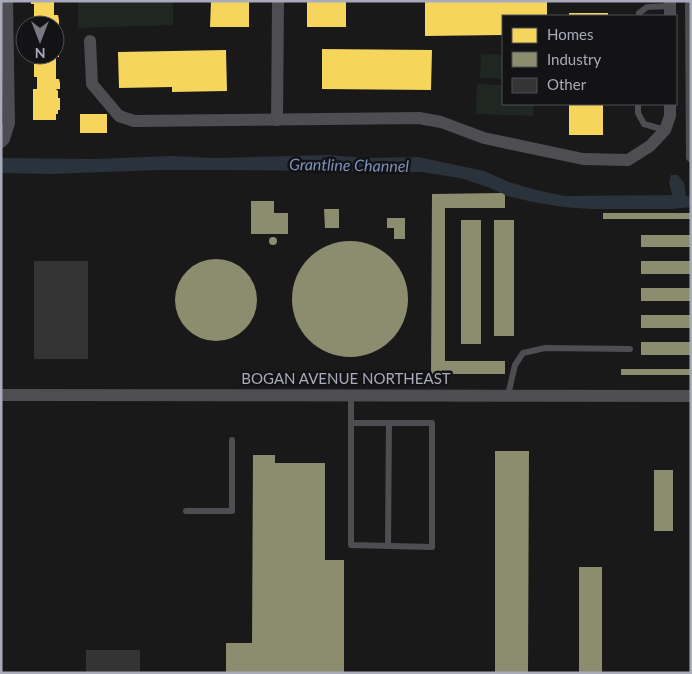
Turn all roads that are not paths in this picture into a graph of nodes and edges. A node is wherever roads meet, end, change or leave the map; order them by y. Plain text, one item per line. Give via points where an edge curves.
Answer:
1 (7, 1) edge
2 (278, 1) edge
3 (688, 1) edge
4 (670, 8) edge
5 (639, 15) edge
6 (90, 40) dead end
7 (689, 50) edge
8 (638, 105) edge
9 (670, 105) edge
10 (277, 120) junction
11 (665, 130) junction
12 (1, 142) edge
13 (691, 160) edge
14 (630, 349) dead end
15 (1, 395) edge
16 (351, 395) junction
17 (508, 395) junction
18 (691, 396) edge
19 (351, 423) junction
20 (389, 423) junction
21 (232, 440) dead end
22 (186, 510) dead end
23 (388, 546) junction

1 - 12 street via 9,123
2 - 10 street
3 - 7 lane
4 - 5 lane via 647,7
6 - 10 street via 92,84 119,116 134,121
7 - 13 lane
8 - 11 lane via 644,124
9 - 11 street
10 - 11 street via 419,118 441,122 484,138 583,159 628,160 650,146
14 - 17 lane via 545,348 523,353 515,366
15 - 16 street, BOGAN AVENUE NORTHEAST
16 - 17 street, BOGAN AVENUE NORTHEAST
16 - 19 lane
17 - 18 street, BOGAN AVENUE NORTHEAST
19 - 20 lane
19 - 23 lane via 351,545
20 - 23 lane
20 - 23 lane via 432,423 432,547
21 - 22 lane via 232,511

